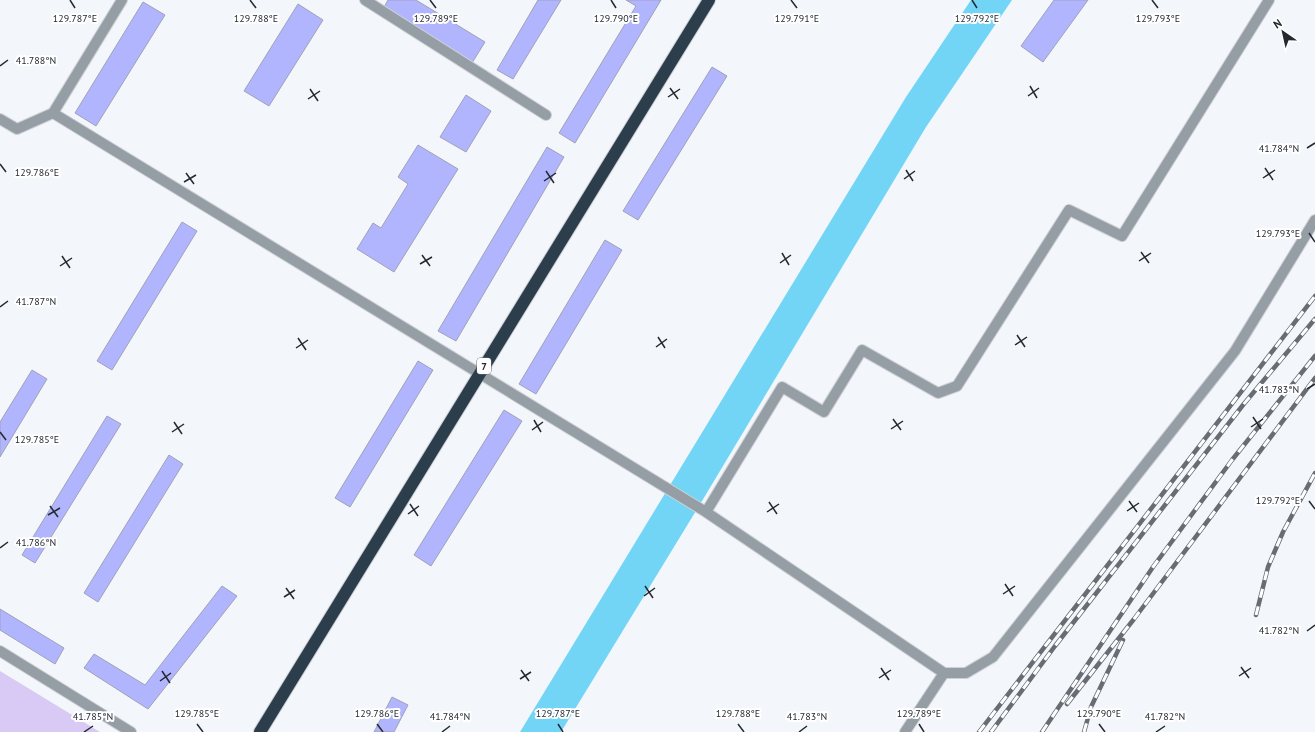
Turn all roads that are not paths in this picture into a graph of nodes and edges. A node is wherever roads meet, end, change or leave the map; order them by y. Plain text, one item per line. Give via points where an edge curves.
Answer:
1 (122, 0) edge
2 (365, 0) edge
3 (710, 0) edge
4 (1269, 0) edge
5 (53, 113) junction
6 (546, 115) dead end
7 (0, 119) edge
8 (1315, 220) edge
9 (480, 373) junction
10 (706, 512) junction
11 (0, 651) edge
12 (944, 673) junction
13 (131, 732) edge
14 (260, 732) edge
15 (905, 732) edge

1 - 5 street
2 - 6 street
3 - 9 highway, 7
4 - 10 street via 1122,236 1069,210 957,386 938,393 862,350 824,412 782,386
5 - 7 street via 17,129
5 - 9 street
8 - 12 street via 1235,351 993,657 966,673
9 - 10 street
9 - 14 highway, 7
10 - 12 street
11 - 13 street
12 - 15 street

